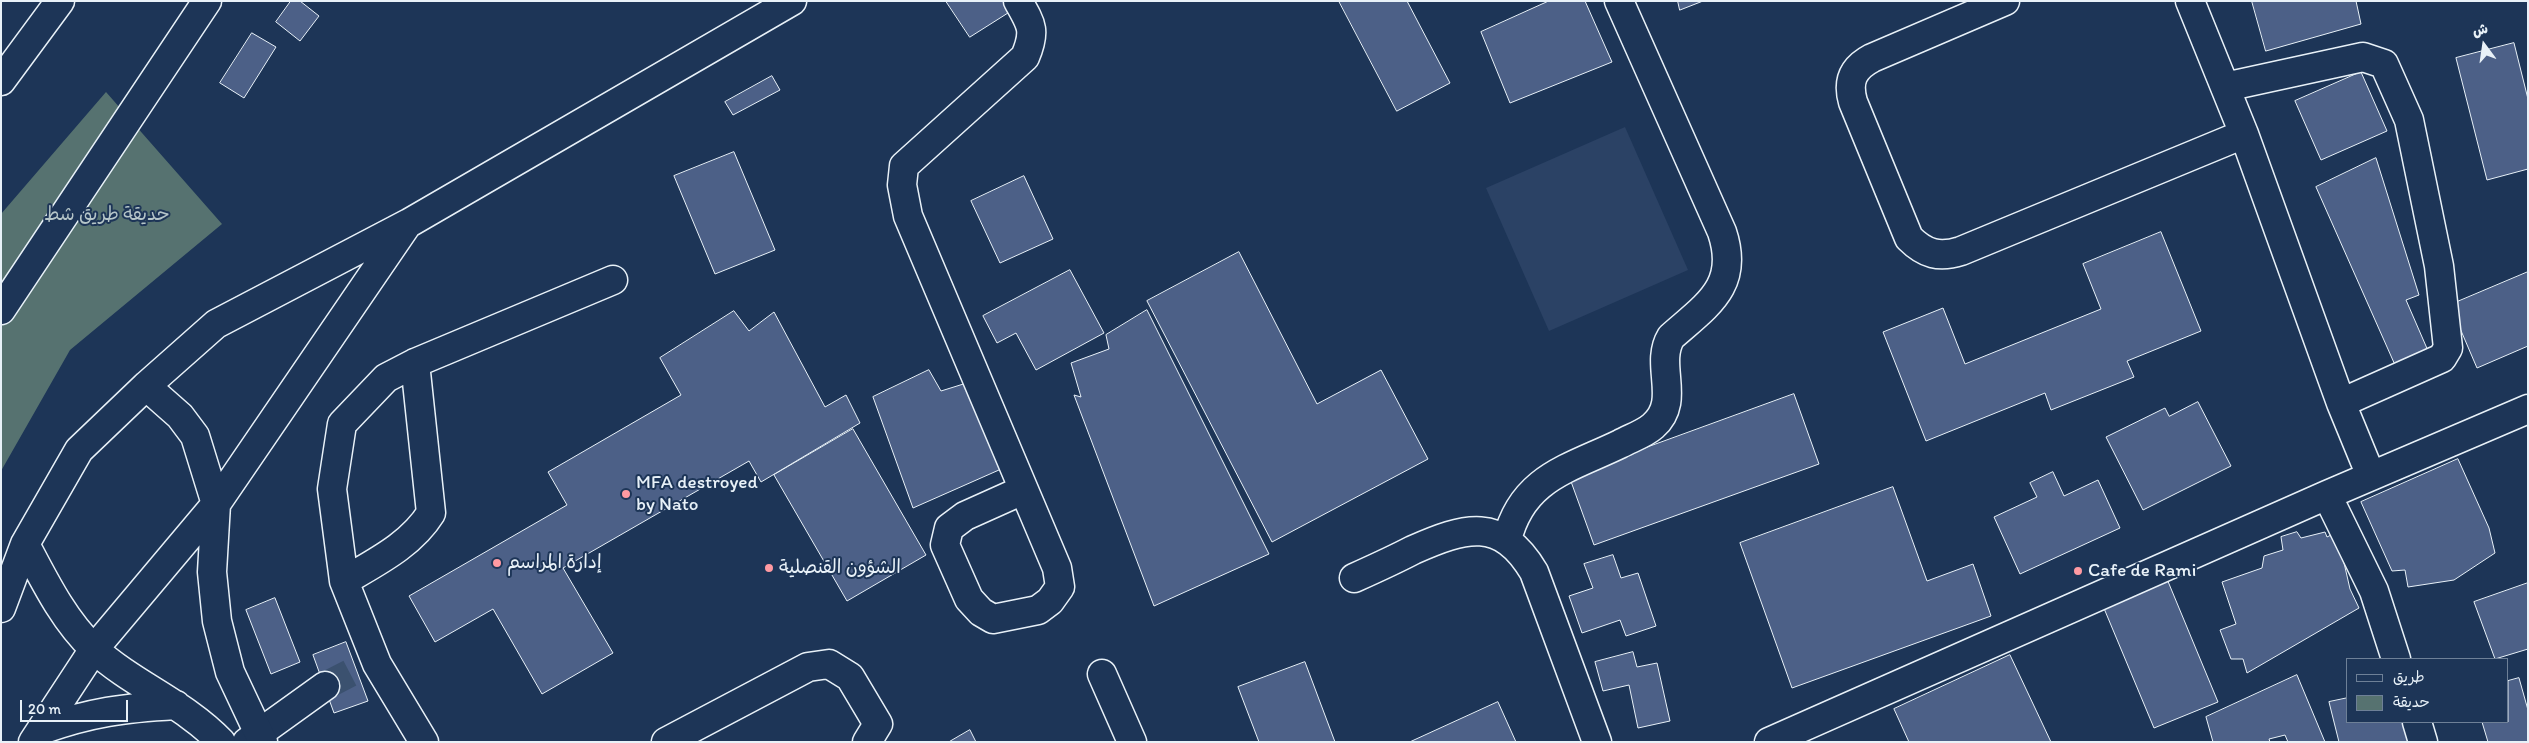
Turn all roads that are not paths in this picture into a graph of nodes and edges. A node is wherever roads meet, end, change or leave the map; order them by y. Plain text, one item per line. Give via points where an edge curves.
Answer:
1 (60, 1) edge
2 (207, 1) edge
3 (792, 1) edge
4 (1018, 1) edge
5 (1619, 1) edge
6 (2005, 1) edge
7 (2190, 1) edge
8 (1, 81) edge
9 (2225, 87) junction
10 (2244, 134) junction
11 (409, 223) junction
12 (613, 280) dead end
13 (1, 310) edge
14 (415, 363) junction
15 (146, 386) junction
16 (2341, 403) junction
17 (2528, 409) edge
18 (2371, 476) junction
19 (1023, 490) junction
20 (2327, 494) junction
21 (216, 504) junction
22 (1506, 540) junction
23 (25, 544) junction
24 (1354, 578) dead end
25 (344, 581) junction
26 (1, 608) edge
27 (94, 649) junction
28 (2396, 658) edge
29 (1102, 674) dead end
30 (325, 686) tunnel mouth
31 (176, 705) junction
32 (2417, 723) edge
33 (37, 736) edge
34 (256, 739) edge
35 (220, 742) edge
36 (424, 742) edge
37 (666, 742) edge
38 (867, 742) edge
39 (1132, 742) edge
40 (1597, 742) edge
41 (1769, 742) edge
42 (2423, 742) edge

1 - 8 main road
2 - 13 main road
3 - 11 main road
4 - 19 main road via 1029,20 1032,39 1025,57 904,166 902,185 908,216
5 - 22 main road via 1722,232 1726,245 1726,273 1714,299 1671,336 1667,344 1668,400 1660,418 1645,432 1532,490 1511,521
6 - 10 main road via 1872,58 1860,64 1852,76 1853,102 1910,238 1920,248 1947,256 1961,252
7 - 9 main road
9 - 10 main road
9 - 16 main road via 2363,57 2384,64 2409,120 2439,266 2448,348 2442,358
10 - 16 main road
11 - 15 main road via 216,324
11 - 21 main road
12 - 14 main road
14 - 25 main road via 386,378 342,424 332,489
14 - 25 main road via 431,513 421,530 389,555
15 - 21 main road via 180,416 195,436
15 - 23 main road via 79,450
16 - 18 main road
17 - 18 main road
18 - 20 main road
19 - 19 main road via 965,516 948,528 945,545 969,599 981,612 994,619 1038,610 1060,587 1057,568
20 - 28 main road via 2374,591
20 - 41 main road
21 - 27 main road
21 - 34 main road via 212,572 216,621 230,672
22 - 24 main road via 1486,531 1464,531 1444,536
22 - 40 main road via 1523,554 1534,572
23 - 26 main road
23 - 27 main road via 68,618
25 - 36 main road via 366,667
27 - 31 main road via 130,677
27 - 33 main road
29 - 39 main road
30 - 34 main road
31 - 33 main road via 116,709 80,716
31 - 35 main road
32 - 42 main road
37 - 38 main road via 808,667 829,664 850,677 878,724

